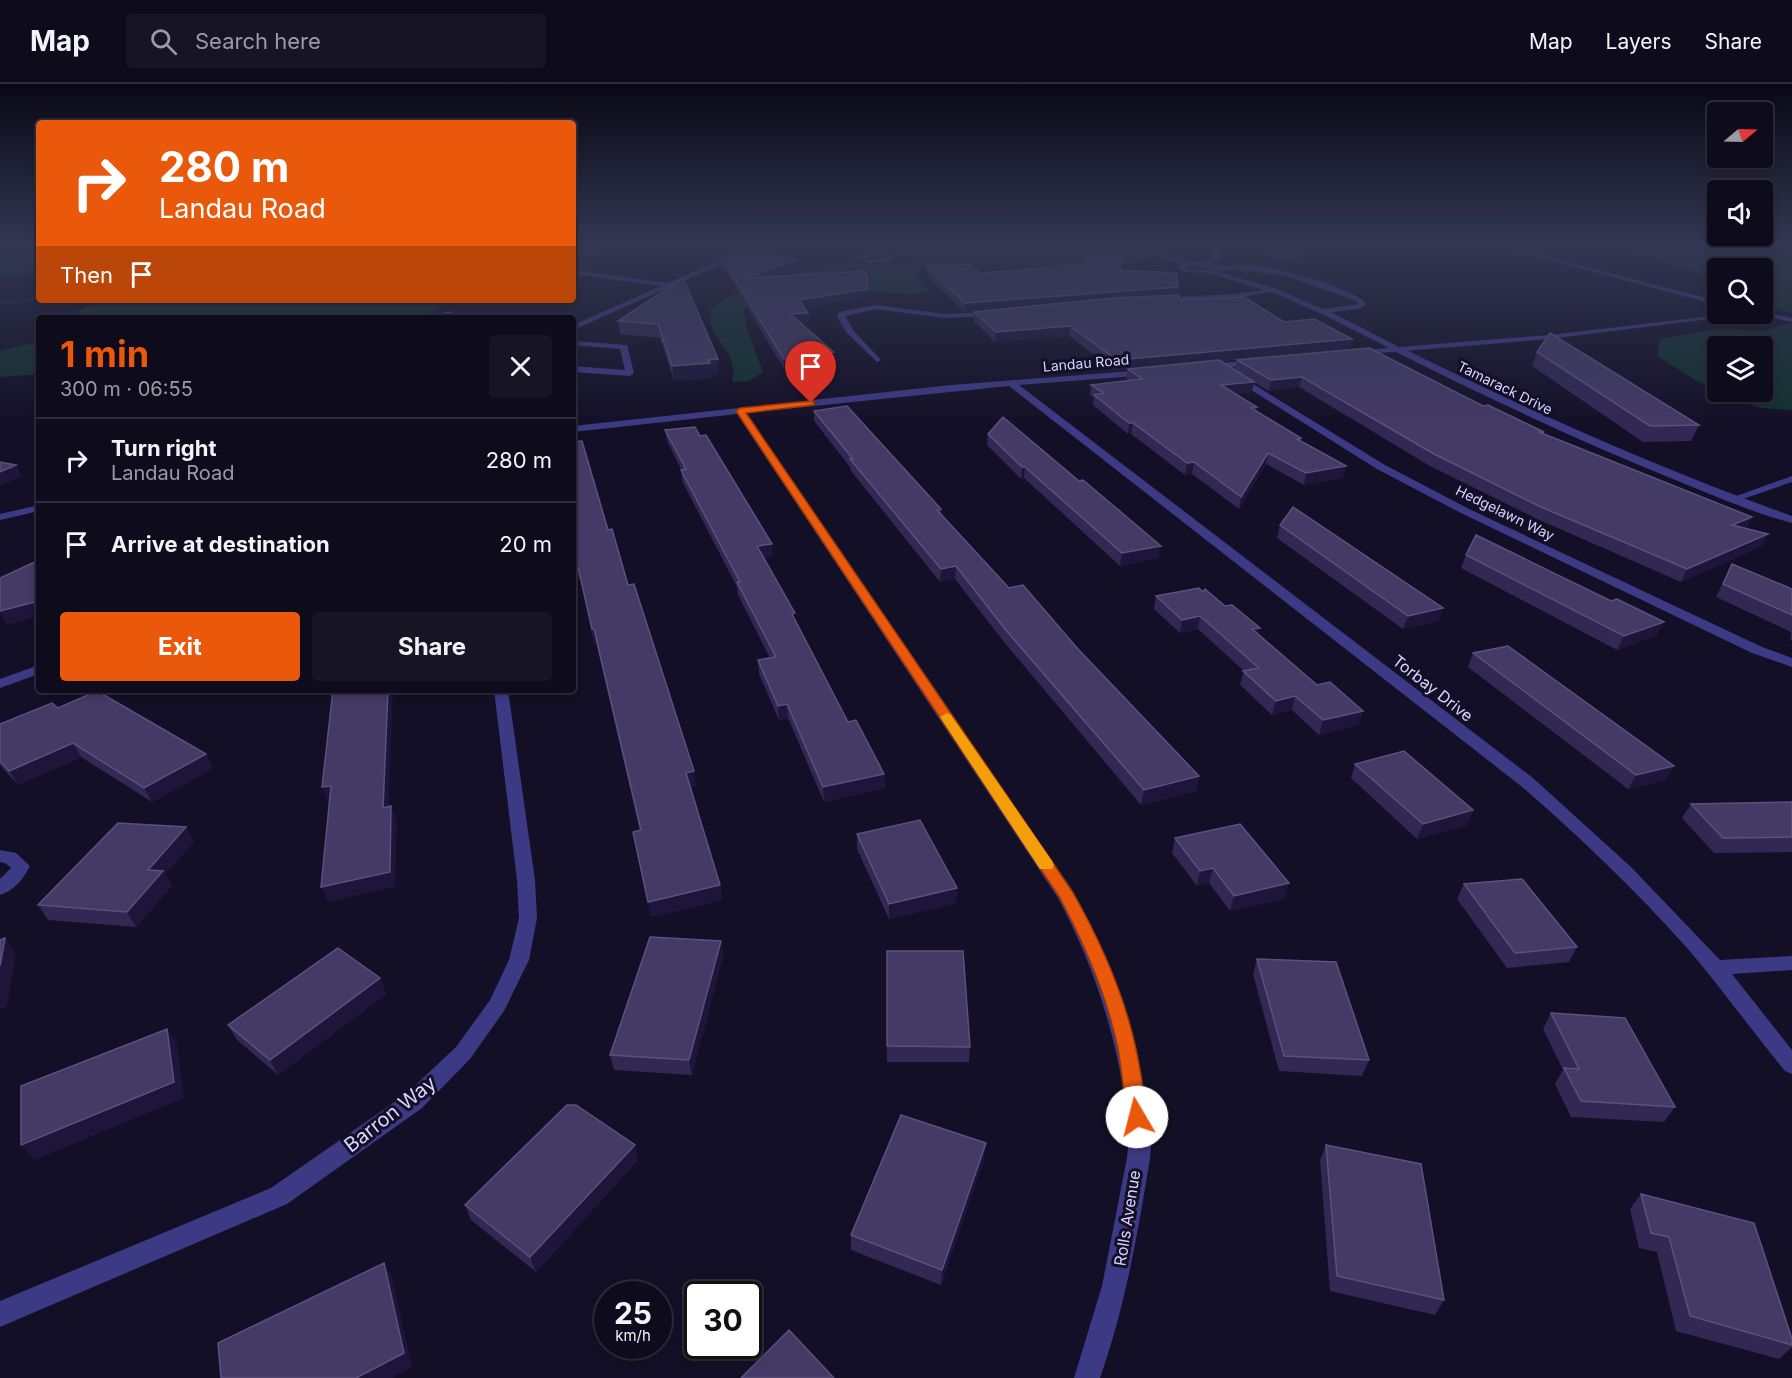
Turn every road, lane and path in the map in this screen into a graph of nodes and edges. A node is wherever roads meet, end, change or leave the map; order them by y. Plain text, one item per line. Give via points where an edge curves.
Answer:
1 (625, 304) edge
2 (1308, 304) edge
3 (1362, 304) edge
4 (1323, 311) junction
5 (1007, 313) edge
6 (1773, 316) edge
7 (1707, 318) edge
8 (1792, 320) edge
9 (576, 327) edge
10 (577, 343) edge
11 (1397, 349) junction
12 (1347, 354) edge
13 (877, 360) dead end
14 (1265, 361) edge
15 (1218, 365) junction
16 (1195, 368) edge
17 (576, 369) edge
18 (1160, 371) edge
19 (1010, 383) junction
20 (740, 411) junction
21 (576, 429) edge
22 (1792, 479) edge
23 (1733, 499) junction
24 (36, 509) edge
25 (0, 517) edge
26 (1792, 520) edge
27 (1792, 663) edge
28 (36, 670) edge
29 (0, 684) edge
30 (501, 693) edge
31 (0, 856) edge
32 (0, 889) edge
33 (1792, 963) edge
34 (1715, 968) junction
35 (1792, 1065) edge
36 (0, 1314) edge
37 (1087, 1378) edge

1 - 9 street
2 - 4 street, Tamarack Drive
3 - 4 street
4 - 11 street, Tamarack Drive
5 - 13 street via 945,316 876,307 842,314 850,331
6 - 8 street
7 - 11 street
10 - 17 street via 624,347 630,373
11 - 12 street
11 - 23 street, Tamarack Drive via 1546,423
14 - 15 street
15 - 16 street
15 - 27 street, Hedgelawn Way via 1381,467 1465,511
18 - 19 street, Landau Road
19 - 20 street, Landau Road
19 - 34 street, Torbay Drive via 1527,782 1635,881
20 - 21 street, Landau Road
20 - 37 street, Rolls Avenue via 1066,895 1088,934 1114,999 1127,1049 1140,1140 1120,1267
22 - 23 street
23 - 26 street, Tamarack Drive
24 - 25 street
28 - 29 street
30 - 36 street, Barron Way via 528,918 511,978 463,1053 414,1101 279,1196
31 - 32 street via 10,857 21,866
33 - 34 street
34 - 35 street, Torbay Drive

